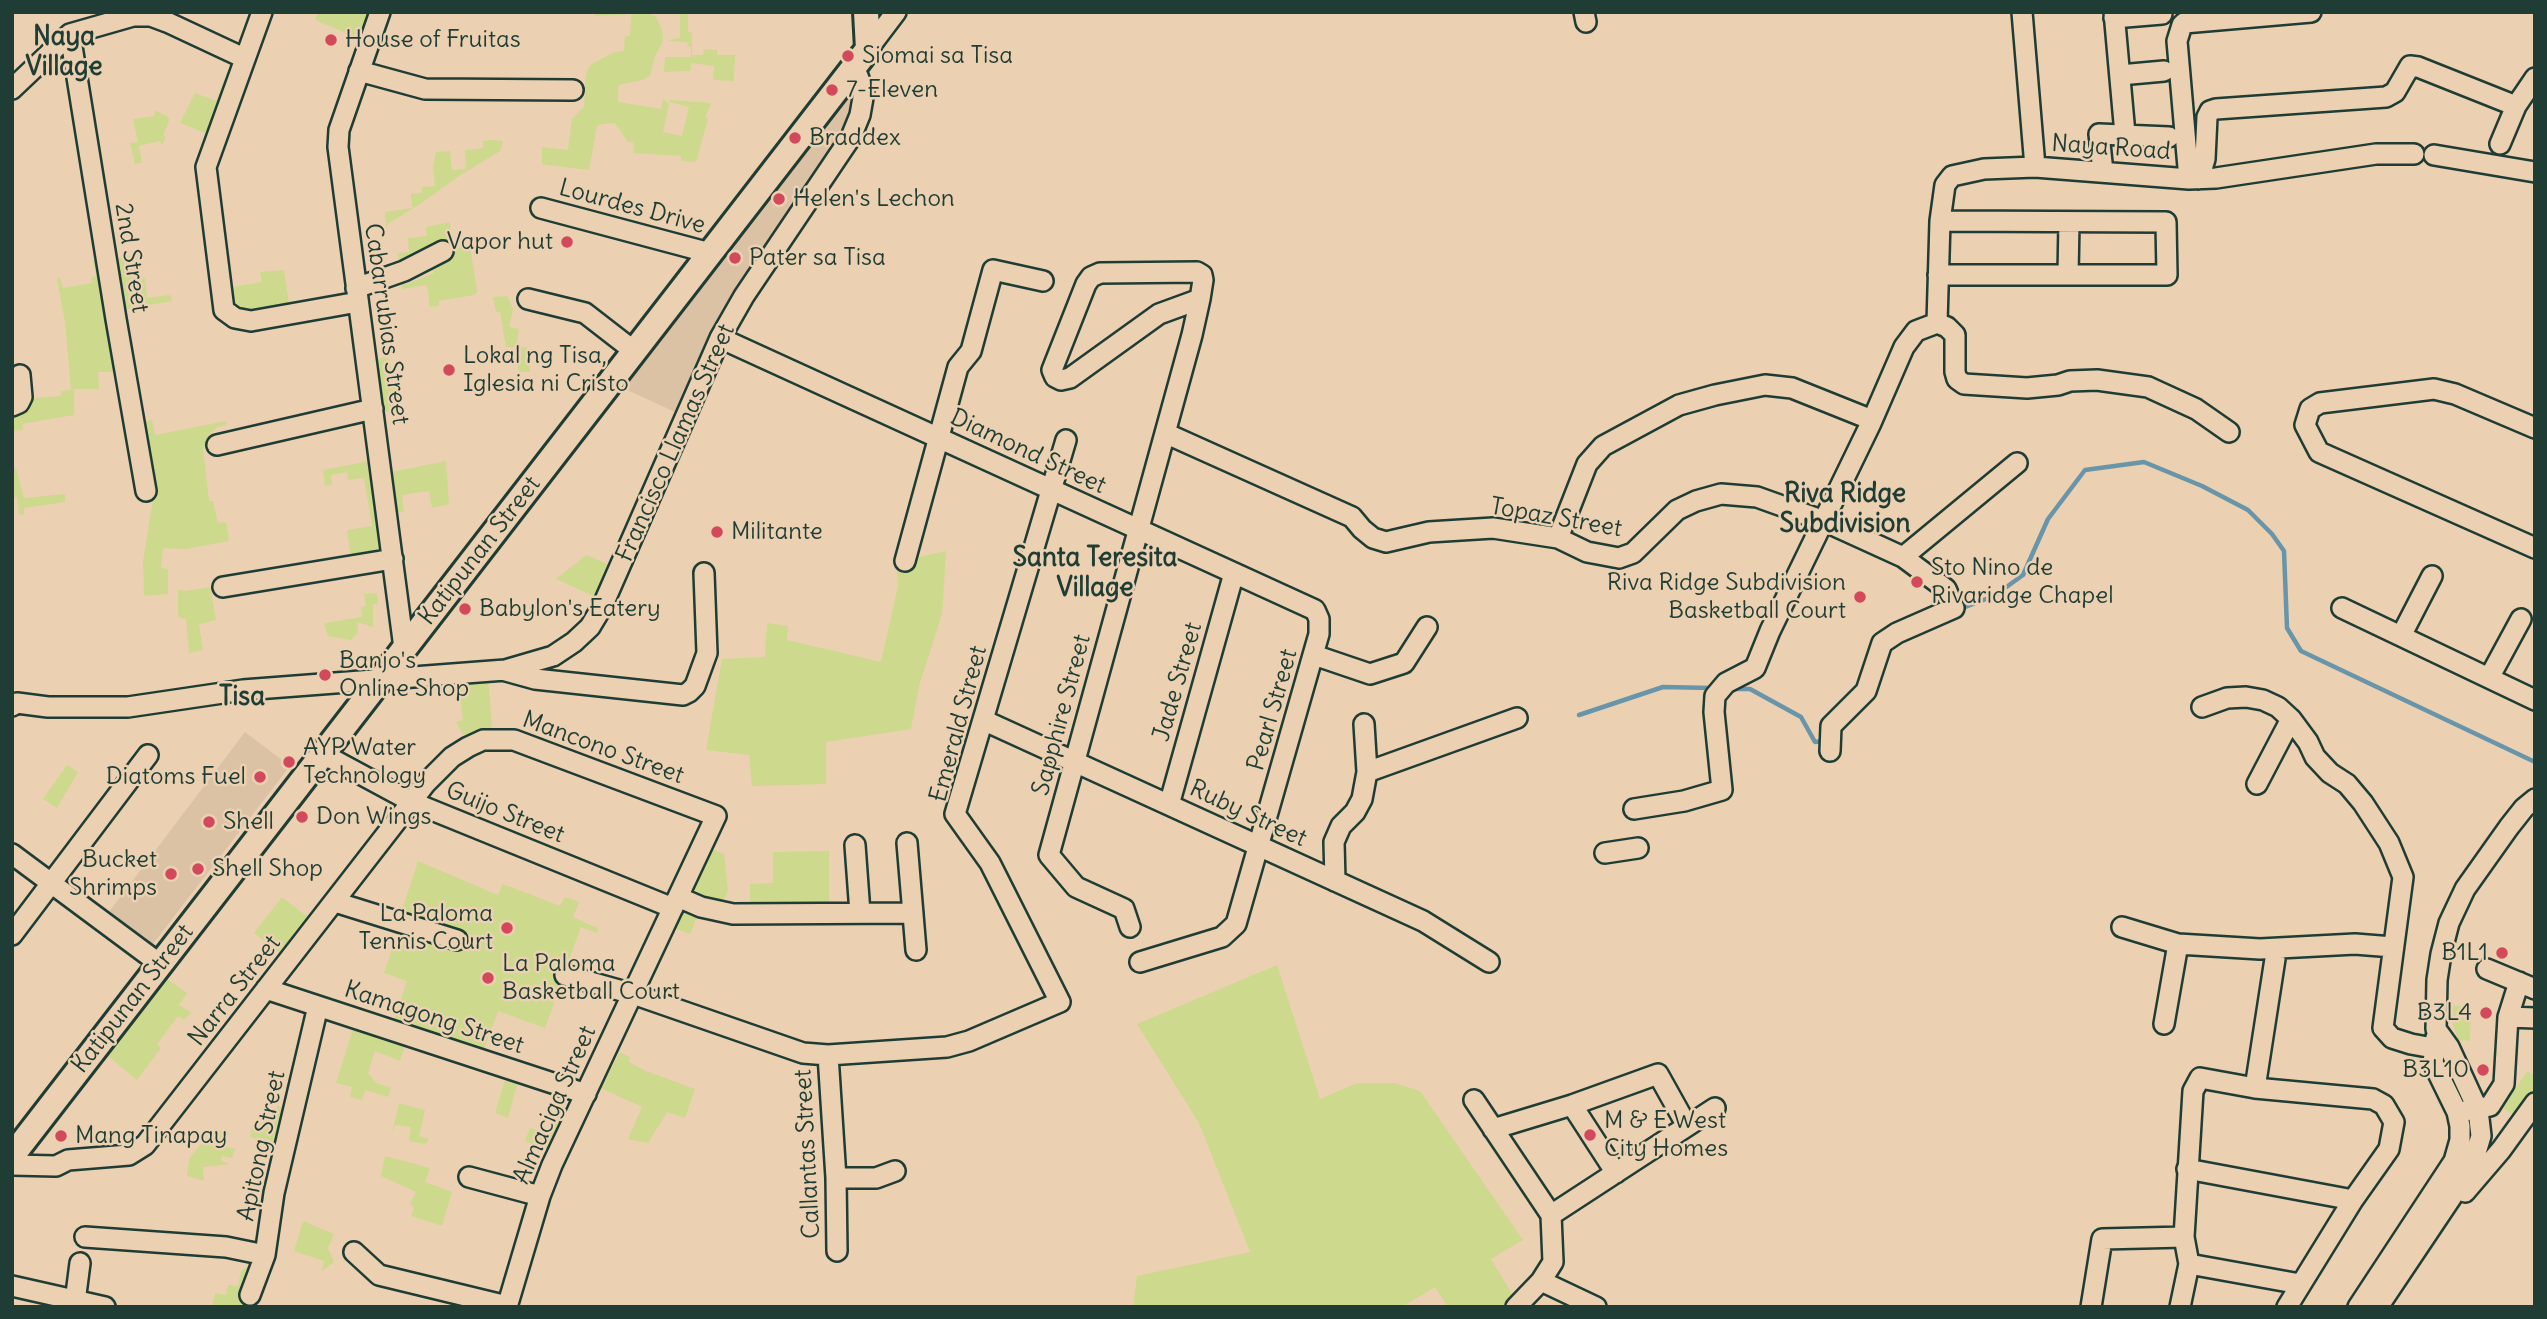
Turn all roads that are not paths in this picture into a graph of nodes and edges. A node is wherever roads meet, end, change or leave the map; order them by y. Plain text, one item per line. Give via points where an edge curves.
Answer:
1 (262, 12) edge
2 (380, 12) edge
3 (866, 12) edge
4 (896, 12) edge
5 (2022, 12) edge
6 (2311, 12) edge
7 (132, 14) edge
8 (2162, 14) edge
9 (2114, 15) edge
10 (70, 34) junction
11 (868, 49) junction
12 (244, 58) junction
13 (359, 71) junction
14 (851, 71) junction
15 (2164, 71) dead end
16 (2120, 75) junction
17 (2534, 83) edge
18 (12, 89) edge
19 (573, 90) dead end
20 (2516, 106) junction
21 (2125, 134) junction
22 (2169, 137) dead end
23 (2500, 144) dead end
24 (2414, 154) dead end
25 (2434, 155) dead end
26 (2035, 167) junction
27 (2103, 172) junction
28 (2535, 172) edge
29 (2194, 179) junction
30 (541, 208) dead end
31 (1940, 221) junction
32 (2068, 222) junction
33 (443, 251) dead end
34 (710, 253) junction
35 (1938, 275) junction
36 (2068, 275) junction
37 (1043, 281) dead end
38 (357, 295) junction
39 (528, 299) dead end
40 (1200, 299) junction
41 (1937, 323) junction
42 (720, 338) junction
43 (634, 351) junction
44 (20, 375) dead end
45 (12, 406) edge
46 (373, 409) junction
47 (1872, 420) junction
48 (2535, 428) edge
49 (2230, 432) dead end
50 (1165, 433) junction
51 (939, 438) junction
52 (1066, 440) dead end
53 (217, 444) dead end
54 (2017, 463) dead end
55 (1051, 489) junction
56 (146, 491) dead end
57 (1824, 521) junction
58 (1138, 530) junction
59 (1558, 538) junction
60 (2535, 548) edge
61 (1903, 556) junction
62 (393, 559) junction
63 (905, 561) dead end
64 (704, 573) dead end
65 (1234, 573) junction
66 (2432, 576) dead end
67 (223, 587) dead end
68 (2342, 608) dead end
69 (1315, 610) joint
70 (2521, 619) dead end
71 (1427, 627) dead end
72 (2401, 636) junction
73 (404, 648) junction
74 (1314, 655) junction
75 (505, 670) junction
76 (2490, 678) junction
77 (380, 680) junction
78 (14, 699) edge
79 (2535, 700) edge
80 (2202, 707) dead end
81 (1517, 719) dead end
82 (2291, 719) junction
83 (983, 720) junction
84 (1364, 724) dead end
85 (1830, 740) dead end
86 (323, 754) junction
87 (148, 755) dead end
88 (1074, 762) junction
89 (1367, 772) junction
90 (2257, 784) dead end
91 (2535, 799) edge
92 (412, 802) junction
93 (1169, 805) junction
94 (1634, 808) dead end
95 (716, 816) joint
96 (908, 843) dead end
97 (855, 845) dead end
98 (1260, 846) junction
99 (1638, 848) dead end
100 (1605, 853) dead end
101 (12, 854) edge
102 (689, 875) junction
103 (1335, 881) junction
104 (51, 883) junction
105 (335, 902) junction
106 (676, 902) junction
107 (721, 912) junction
108 (860, 913) junction
109 (913, 913) junction
110 (1130, 927) dead end
111 (2122, 927) dead end
112 (12, 935) edge
113 (457, 940) dead end
114 (2178, 944) junction
115 (2393, 947) junction
116 (916, 950) dead end
117 (2275, 959) dead end
118 (1140, 962) dead end
119 (1489, 962) dead end
120 (160, 964) junction
121 (2487, 969) dead end
122 (565, 975) dead end
123 (2527, 985) edge
124 (266, 989) junction
125 (633, 994) junction
126 (318, 1006) junction
127 (2508, 1017) junction
128 (2535, 1018) edge
129 (2164, 1024) dead end
130 (2439, 1039) junction
131 (828, 1055) junction
132 (2255, 1088) junction
133 (586, 1094) junction
134 (1474, 1100) dead end
135 (2535, 1103) edge
136 (1572, 1105) junction
137 (1715, 1108) dead end
138 (2478, 1110) junction
139 (2457, 1112) junction
140 (1687, 1126) junction
141 (1493, 1129) junction
142 (13, 1158) edge
143 (2187, 1169) junction
144 (895, 1171) dead end
145 (1616, 1173) junction
146 (469, 1177) dead end
147 (835, 1178) junction
148 (2445, 1193) junction
149 (540, 1196) junction
150 (2353, 1200) junction
151 (1551, 1216) junction
152 (85, 1237) dead end
153 (2183, 1237) junction
154 (837, 1251) dead end
155 (354, 1252) dead end
156 (265, 1255) junction
157 (80, 1263) dead end
158 (2189, 1264) junction
159 (1541, 1281) junction
160 (2300, 1284) junction
161 (12, 1286) edge
162 (250, 1295) dead end
163 (75, 1302) junction
164 (507, 1306) edge
165 (105, 1307) edge
166 (1516, 1307) edge
167 (1596, 1307) edge
168 (2091, 1307) edge
169 (2180, 1307) edge
170 (2287, 1307) edge
171 (2358, 1307) edge
172 (2378, 1307) edge

1 - 12 street
2 - 13 street, Cabarrubias Street
3 - 11 main road
4 - 11 street, Katipunan Street
5 - 26 street
6 - 29 street via 2183,24 2177,41
7 - 10 street
7 - 12 street via 167,22
8 - 9 street
9 - 16 street
10 - 18 street
10 - 56 street, 2nd Street
11 - 14 main road, Katipunan Street
12 - 38 street via 206,167 224,310 251,321
13 - 19 street via 425,89
13 - 38 street, Cabarrubias Street via 339,130 338,147
14 - 34 main road, Katipunan Street
14 - 42 street, Francisco Llamas Street via 864,92 851,137
15 - 16 street
16 - 21 street
17 - 20 street
20 - 23 street
20 - 29 street via 2410,66 2395,92 2386,97 2216,109 2207,117 2206,159
21 - 22 street
21 - 27 street via 2099,134
24 - 29 street, Naya Road via 2376,154
25 - 28 street
26 - 27 street, Naya Road
26 - 31 street, Naya Road via 1984,169 1952,176 1945,186
27 - 29 street, Naya Road
30 - 34 street, Lourdes Drive
31 - 32 street
31 - 35 street, Naya Road
32 - 36 street
32 - 36 street via 2166,222 2167,275
33 - 38 street
34 - 43 main road, Katipunan Street
35 - 36 street
35 - 41 street, Naya Road
37 - 51 street via 993,270 971,351 958,367
38 - 46 street, Cabarrubias Street
39 - 43 street via 585,313
40 - 40 street, Sapphire Street via 1203,280 1197,272 1091,277 1052,370 1055,377 1070,377 1159,314
40 - 50 street, Sapphire Street
41 - 47 street via 1916,331 1904,346
41 - 49 street via 1955,335 1955,372 1964,384 2027,388 2097,380 2148,387 2196,409
42 - 51 street, Diamond Street
42 - 75 street, Francisco Llamas Street via 590,627 553,656
43 - 73 main road, Katipunan Street
44 - 45 street via 22,397
46 - 53 street
46 - 62 street, Cabarrubias Street
47 - 57 street
47 - 59 street via 1792,388 1765,385 1679,405 1603,446 1587,464
48 - 60 street via 2434,389 2320,402 2310,409 2305,425 2319,452
50 - 58 street, Sapphire Street
50 - 59 street, Topaz Street via 1353,517 1373,538 1386,542 1429,532 1493,528
51 - 55 street, Diamond Street
51 - 63 street
52 - 55 street, Emerald Street
54 - 61 street
55 - 58 street, Diamond Street
55 - 83 street, Emerald Street
57 - 59 street, Topaz Street via 1757,497 1721,494 1677,510 1633,553 1619,558 1587,552
57 - 61 street, Topaz Street
57 - 94 street via 1746,674 1726,683 1714,699 1723,790
58 - 65 street, Diamond Street
58 - 88 street, Sapphire Street
61 - 85 street, Topaz Street via 1946,589 1954,608 1882,643 1866,691
62 - 67 street
62 - 73 street, Cabarrubias Street
64 - 75 street via 706,653 695,686 683,695 535,679
65 - 69 street, Diamond Street
65 - 93 street, Jade Street
66 - 72 street
68 - 72 street
69 - 74 street, Pearl Street via 1320,634
70 - 76 street
71 - 74 street via 1404,663 1370,674
72 - 76 street
73 - 77 main road, Katipunan Street
74 - 98 street, Pearl Street
75 - 77 street, Francisco Llamas Street
76 - 79 street
77 - 78 street, Francisco Llamas Street via 243,690 128,707 48,707
77 - 86 main road, Katipunan Street
80 - 82 street via 2246,697 2278,707
81 - 89 street
82 - 90 street
82 - 115 street via 2315,757 2363,803 2398,860 2403,877
83 - 88 street, Ruby Street
83 - 131 street, Emerald Street via 956,814 990,863 1060,1002 947,1047
84 - 89 street
86 - 92 street, Guijo Street
86 - 120 main road, Katipunan Street
87 - 104 street
88 - 93 street, Ruby Street
88 - 110 street, Sapphire Street via 1049,855 1076,887 1124,909
89 - 103 street via 1362,799 1334,842
91 - 130 street via 2483,862 2449,923 2437,980
92 - 95 street, Mancono Street via 452,757 483,740 497,739 530,744
92 - 105 street, Narra Street
92 - 106 street, Guijo Street
93 - 98 street, Ruby Street
95 - 102 street, Almaciga Street
96 - 109 street
97 - 108 street
98 - 103 street, Ruby Street
98 - 118 street, Pearl Street via 1230,932
99 - 100 street
101 - 104 street
102 - 106 street, Almaciga Street
102 - 107 street
103 - 119 street, Ruby Street via 1423,920
104 - 112 street
104 - 120 street
105 - 113 street
105 - 124 street, Narra Street
106 - 107 street, Guijo Street
106 - 125 street, Almaciga Street
107 - 108 street, Guijo Street
108 - 109 street, Guijo Street
109 - 116 street
111 - 114 street
114 - 115 street
114 - 129 street
115 - 130 street via 2383,1028 2392,1038 2411,1044
117 - 132 street
120 - 142 main road, Katipunan Street
121 - 123 street
122 - 125 street
123 - 127 street
124 - 126 street, Kamagong Street
124 - 142 street, Narra Street via 145,1145 129,1155
125 - 131 street via 803,1053
125 - 133 street, Almaciga Street
126 - 133 street, Kamagong Street
126 - 156 street, Apitong Street via 274,1194
127 - 128 street
127 - 138 street via 2504,1084 2490,1106
130 - 138 street
130 - 139 street via 2433,1063
131 - 147 street, Callantas Street
132 - 143 street via 2200,1078 2193,1091
132 - 150 street via 2373,1099 2384,1105 2395,1122 2394,1135 2383,1159
133 - 149 street, Almaciga Street
134 - 141 street
135 - 148 street via 2469,1189 2462,1195
136 - 140 street via 1658,1074
136 - 141 street
136 - 145 street
137 - 140 street
138 - 139 street
138 - 148 street via 2481,1136 2475,1156
139 - 148 street via 2457,1151
140 - 145 street
141 - 151 street
143 - 150 street
143 - 153 street
144 - 147 street via 876,1178
145 - 151 street
146 - 149 street
147 - 154 street, Callantas Street
148 - 171 street via 2394,1250
148 - 172 street
149 - 164 street, Almaciga Street
150 - 160 street
151 - 159 street via 1553,1262
152 - 156 street via 226,1247
153 - 158 street
153 - 168 street via 2102,1239
155 - 164 street via 379,1275
156 - 162 street, Apitong Street
157 - 163 street
158 - 160 street
158 - 169 street
159 - 166 street
159 - 167 street
160 - 170 street
161 - 163 street
163 - 165 street

